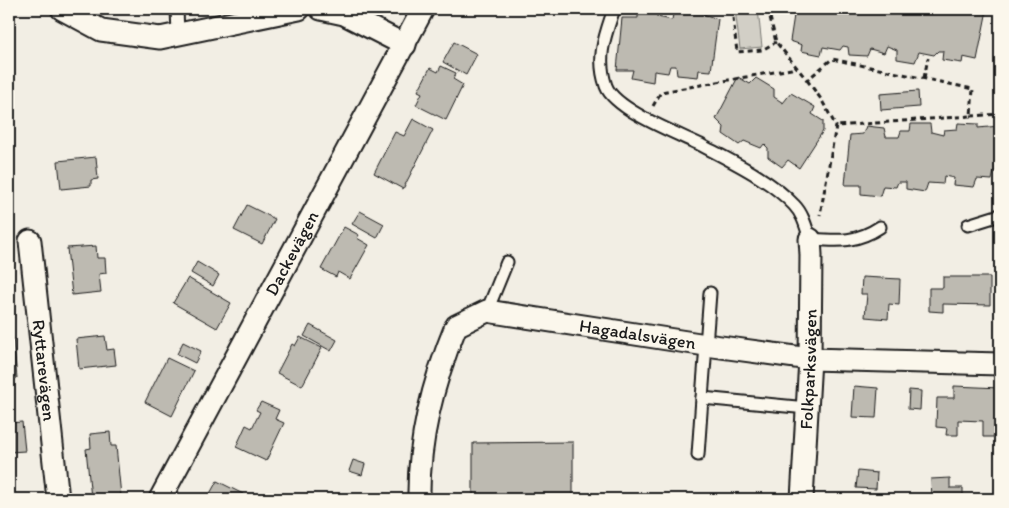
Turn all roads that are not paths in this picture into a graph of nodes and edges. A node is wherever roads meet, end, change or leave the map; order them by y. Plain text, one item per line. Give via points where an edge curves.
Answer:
1 (62, 9) edge
2 (177, 9) edge
3 (299, 9) edge
4 (321, 9) edge
5 (423, 9) edge
6 (614, 9) edge
7 (178, 34) junction
8 (405, 45) junction
9 (1000, 215) edge
10 (968, 225) dead end
11 (880, 227) dead end
12 (810, 239) junction
13 (30, 241) dead end
14 (507, 262) dead end
15 (710, 293) dead end
16 (487, 311) junction
17 (706, 345) junction
18 (810, 359) junction
19 (1000, 364) edge
20 (702, 398) junction
21 (807, 408) junction
22 (698, 455) dead end
23 (58, 499) edge
24 (160, 499) edge
25 (419, 499) edge
26 (802, 499) edge

1 - 7 street via 101,30 160,38
2 - 7 lane
3 - 7 street
4 - 8 street via 344,14
5 - 8 street, Dackevägen
6 - 12 lane via 603,38 601,56 607,88 616,99 773,187 794,205
8 - 24 street, Dackevägen
9 - 10 lane
11 - 12 lane via 854,239
12 - 18 street, Folkparksvägen
13 - 23 street, Ryttarevägen
14 - 16 lane
15 - 17 lane
16 - 17 street, Hagadalsvägen
16 - 25 street via 456,326 441,362 427,415 419,471
17 - 18 street, Hagadalsvägen
17 - 20 lane
18 - 19 street, Hagadalsvägen
18 - 21 street, Folkparksvägen
20 - 21 lane
20 - 22 lane
21 - 26 street, Folkparksvägen

